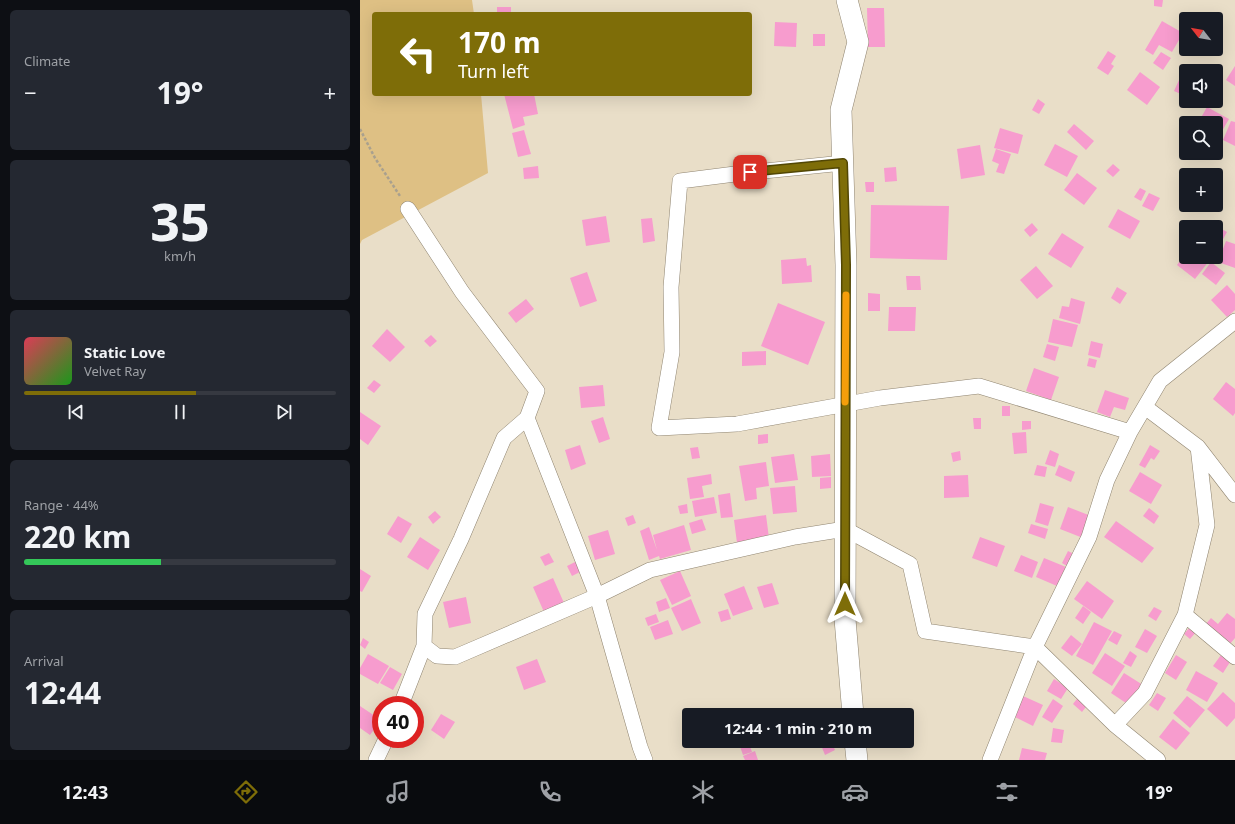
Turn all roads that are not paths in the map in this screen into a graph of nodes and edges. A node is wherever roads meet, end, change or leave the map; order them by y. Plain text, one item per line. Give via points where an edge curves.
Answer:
1 (847, 0) edge
2 (843, 163) junction
3 (408, 209) road end
4 (1235, 321) edge
5 (845, 404) junction
6 (1145, 407) junction
7 (527, 418) junction
8 (1130, 432) junction
9 (1198, 447) junction
10 (1235, 495) edge
11 (844, 529) junction
12 (597, 596) junction
13 (1185, 615) junction
14 (424, 646) junction
15 (1035, 647) junction
16 (1235, 657) edge
17 (405, 696) edge
18 (852, 708) edge
19 (1115, 725) junction
20 (382, 748) edge
21 (856, 748) edge
22 (376, 760) edge
23 (645, 760) edge
24 (857, 760) edge
25 (990, 760) edge
26 (1158, 760) edge

1 - 2 street via 858,42 841,110
2 - 5 street via 846,265
2 - 5 street via 680,181 671,287 672,352 659,428 737,424
3 - 7 street via 462,292 537,390
4 - 6 street via 1160,381
5 - 8 street via 979,386
5 - 11 street
6 - 8 street
6 - 9 street
7 - 12 street
7 - 14 street via 504,438 461,539 425,614
8 - 15 street via 1107,480 1090,537
9 - 10 street
9 - 13 street via 1207,525
11 - 12 street via 650,570
11 - 15 street via 910,564 925,630
11 - 18 street via 845,619
12 - 14 street via 455,657 437,656
12 - 23 street
13 - 16 street
13 - 19 street via 1145,693
14 - 17 street
15 - 19 street
15 - 25 street
19 - 26 street
20 - 22 street
21 - 24 street

